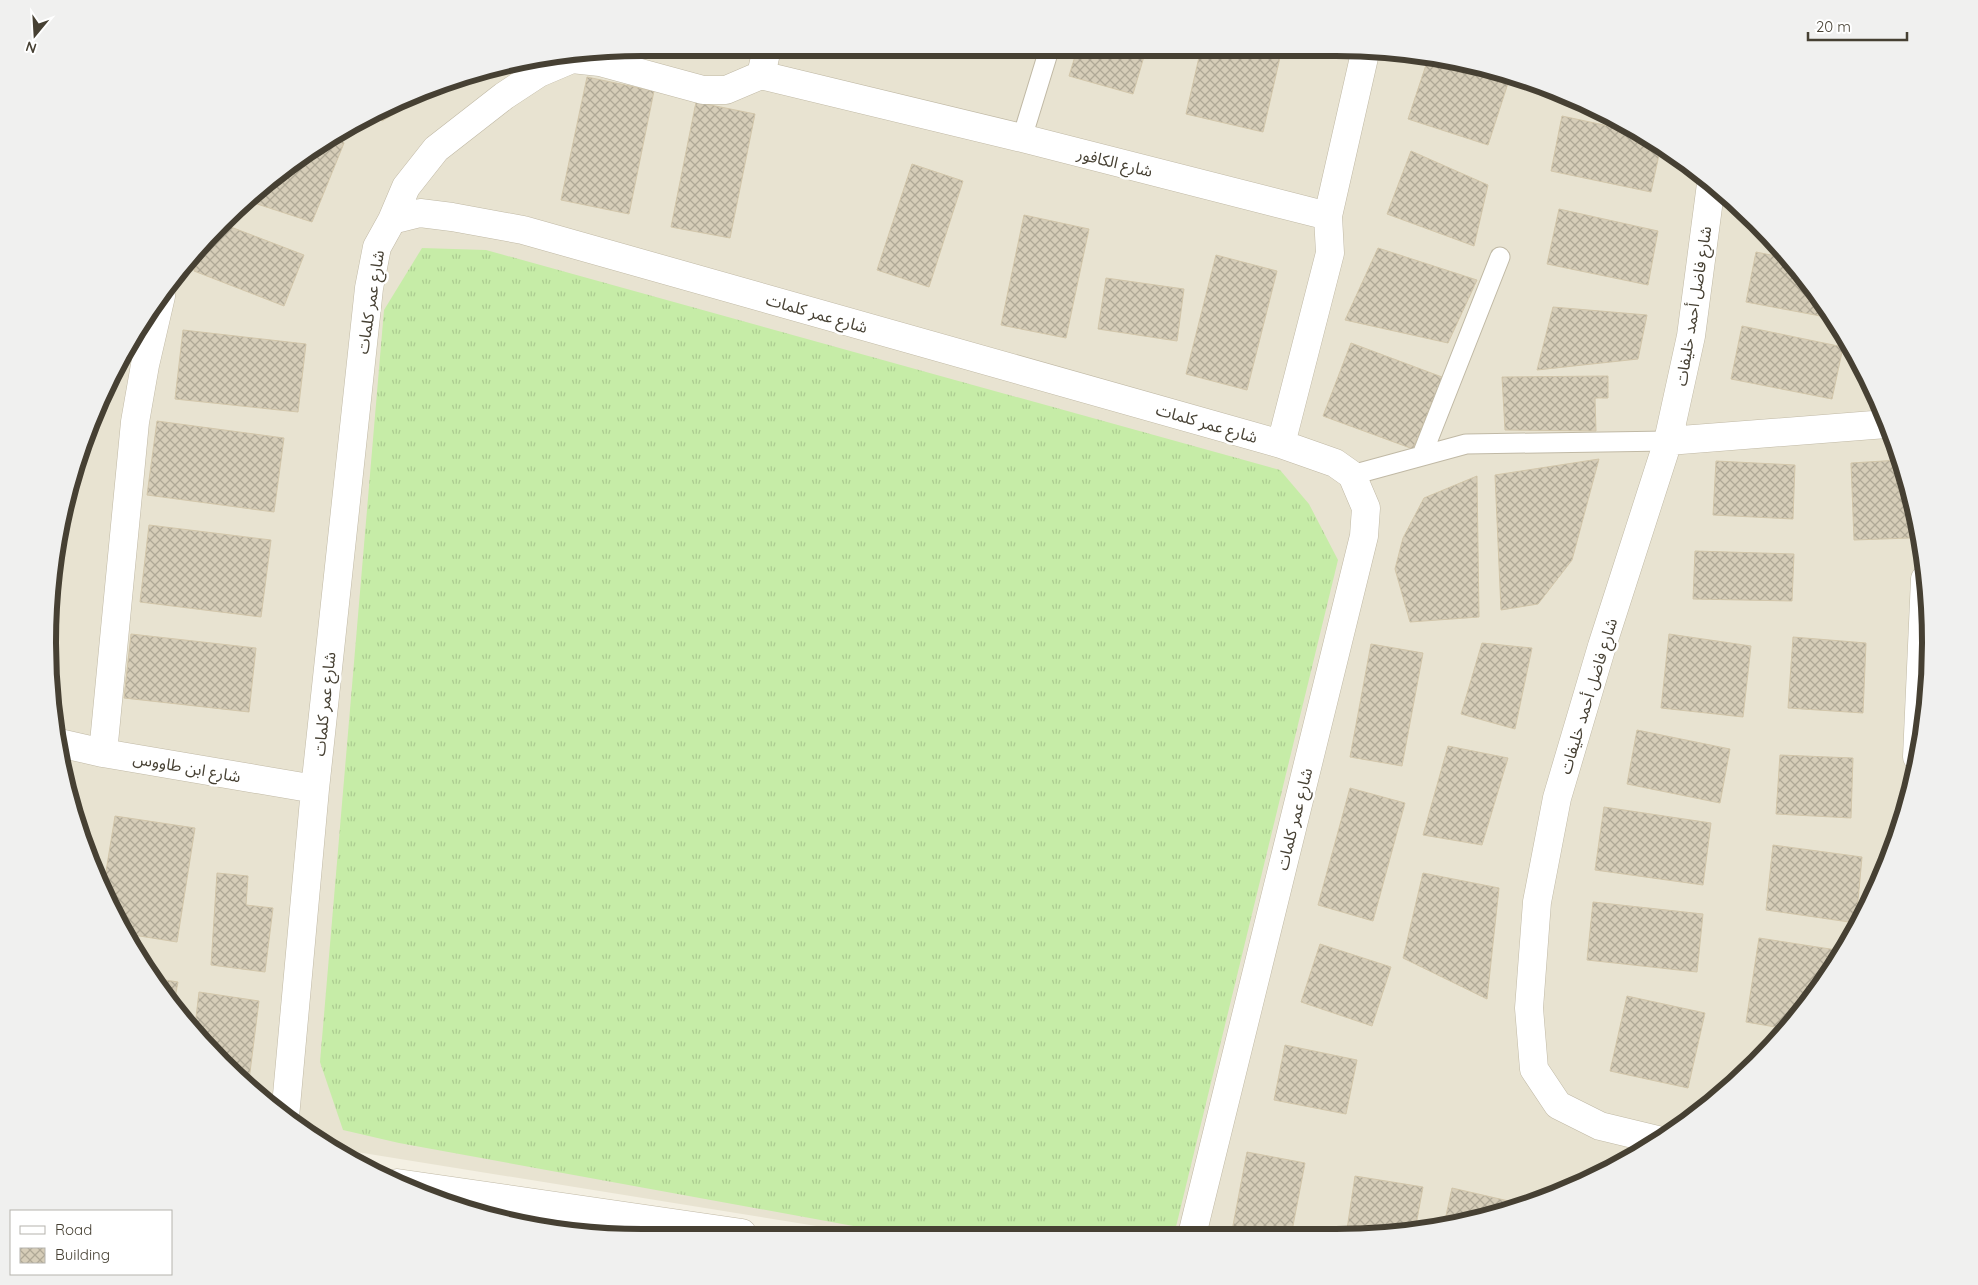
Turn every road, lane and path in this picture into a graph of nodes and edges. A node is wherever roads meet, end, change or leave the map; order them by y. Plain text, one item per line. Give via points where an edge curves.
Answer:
1 (1047, 56) edge
2 (1364, 57) edge
3 (580, 60) edge
4 (568, 61) edge
5 (763, 64) edge
6 (1022, 138) junction
7 (1710, 192) edge
8 (1328, 216) junction
9 (392, 220) junction
10 (1500, 257) dead end
11 (157, 315) edge
12 (1880, 425) edge
13 (1668, 441) junction
14 (1281, 444) junction
15 (1422, 455) junction
16 (1352, 475) junction
17 (66, 745) edge
18 (103, 753) junction
19 (315, 789) junction
20 (286, 1108) edge
21 (1649, 1138) edge
22 (426, 1187) edge
23 (714, 1229) edge
24 (1193, 1229) edge

1 - 6 lane
2 - 8 street
3 - 5 street via 600,62 703,90 726,90
4 - 9 street via 539,73 504,96 436,149 406,187
5 - 6 street, شارع الكافور
6 - 8 street, شارع الكافور
7 - 13 street, شارع فاضل أحمد خليفات via 1691,336
8 - 14 street via 1330,253
9 - 14 street, شارع عمر كلمات via 420,214 523,230
9 - 19 street, شارع عمر كلمات via 377,246 369,288
10 - 15 lane
11 - 18 street via 135,422
12 - 13 street
13 - 15 lane via 1466,444
13 - 21 street, شارع فاضل أحمد خليفات via 1557,798 1536,902 1529,1008 1534,1069 1558,1105 1600,1126
14 - 16 street, شارع عمر كلمات via 1335,463
15 - 16 lane
16 - 24 street, شارع عمر كلمات via 1366,508 1364,536
17 - 18 street, شارع ابن طاووس
18 - 19 street, شارع ابن طاووس
19 - 20 street, شارع عمر كلمات
22 - 23 street

